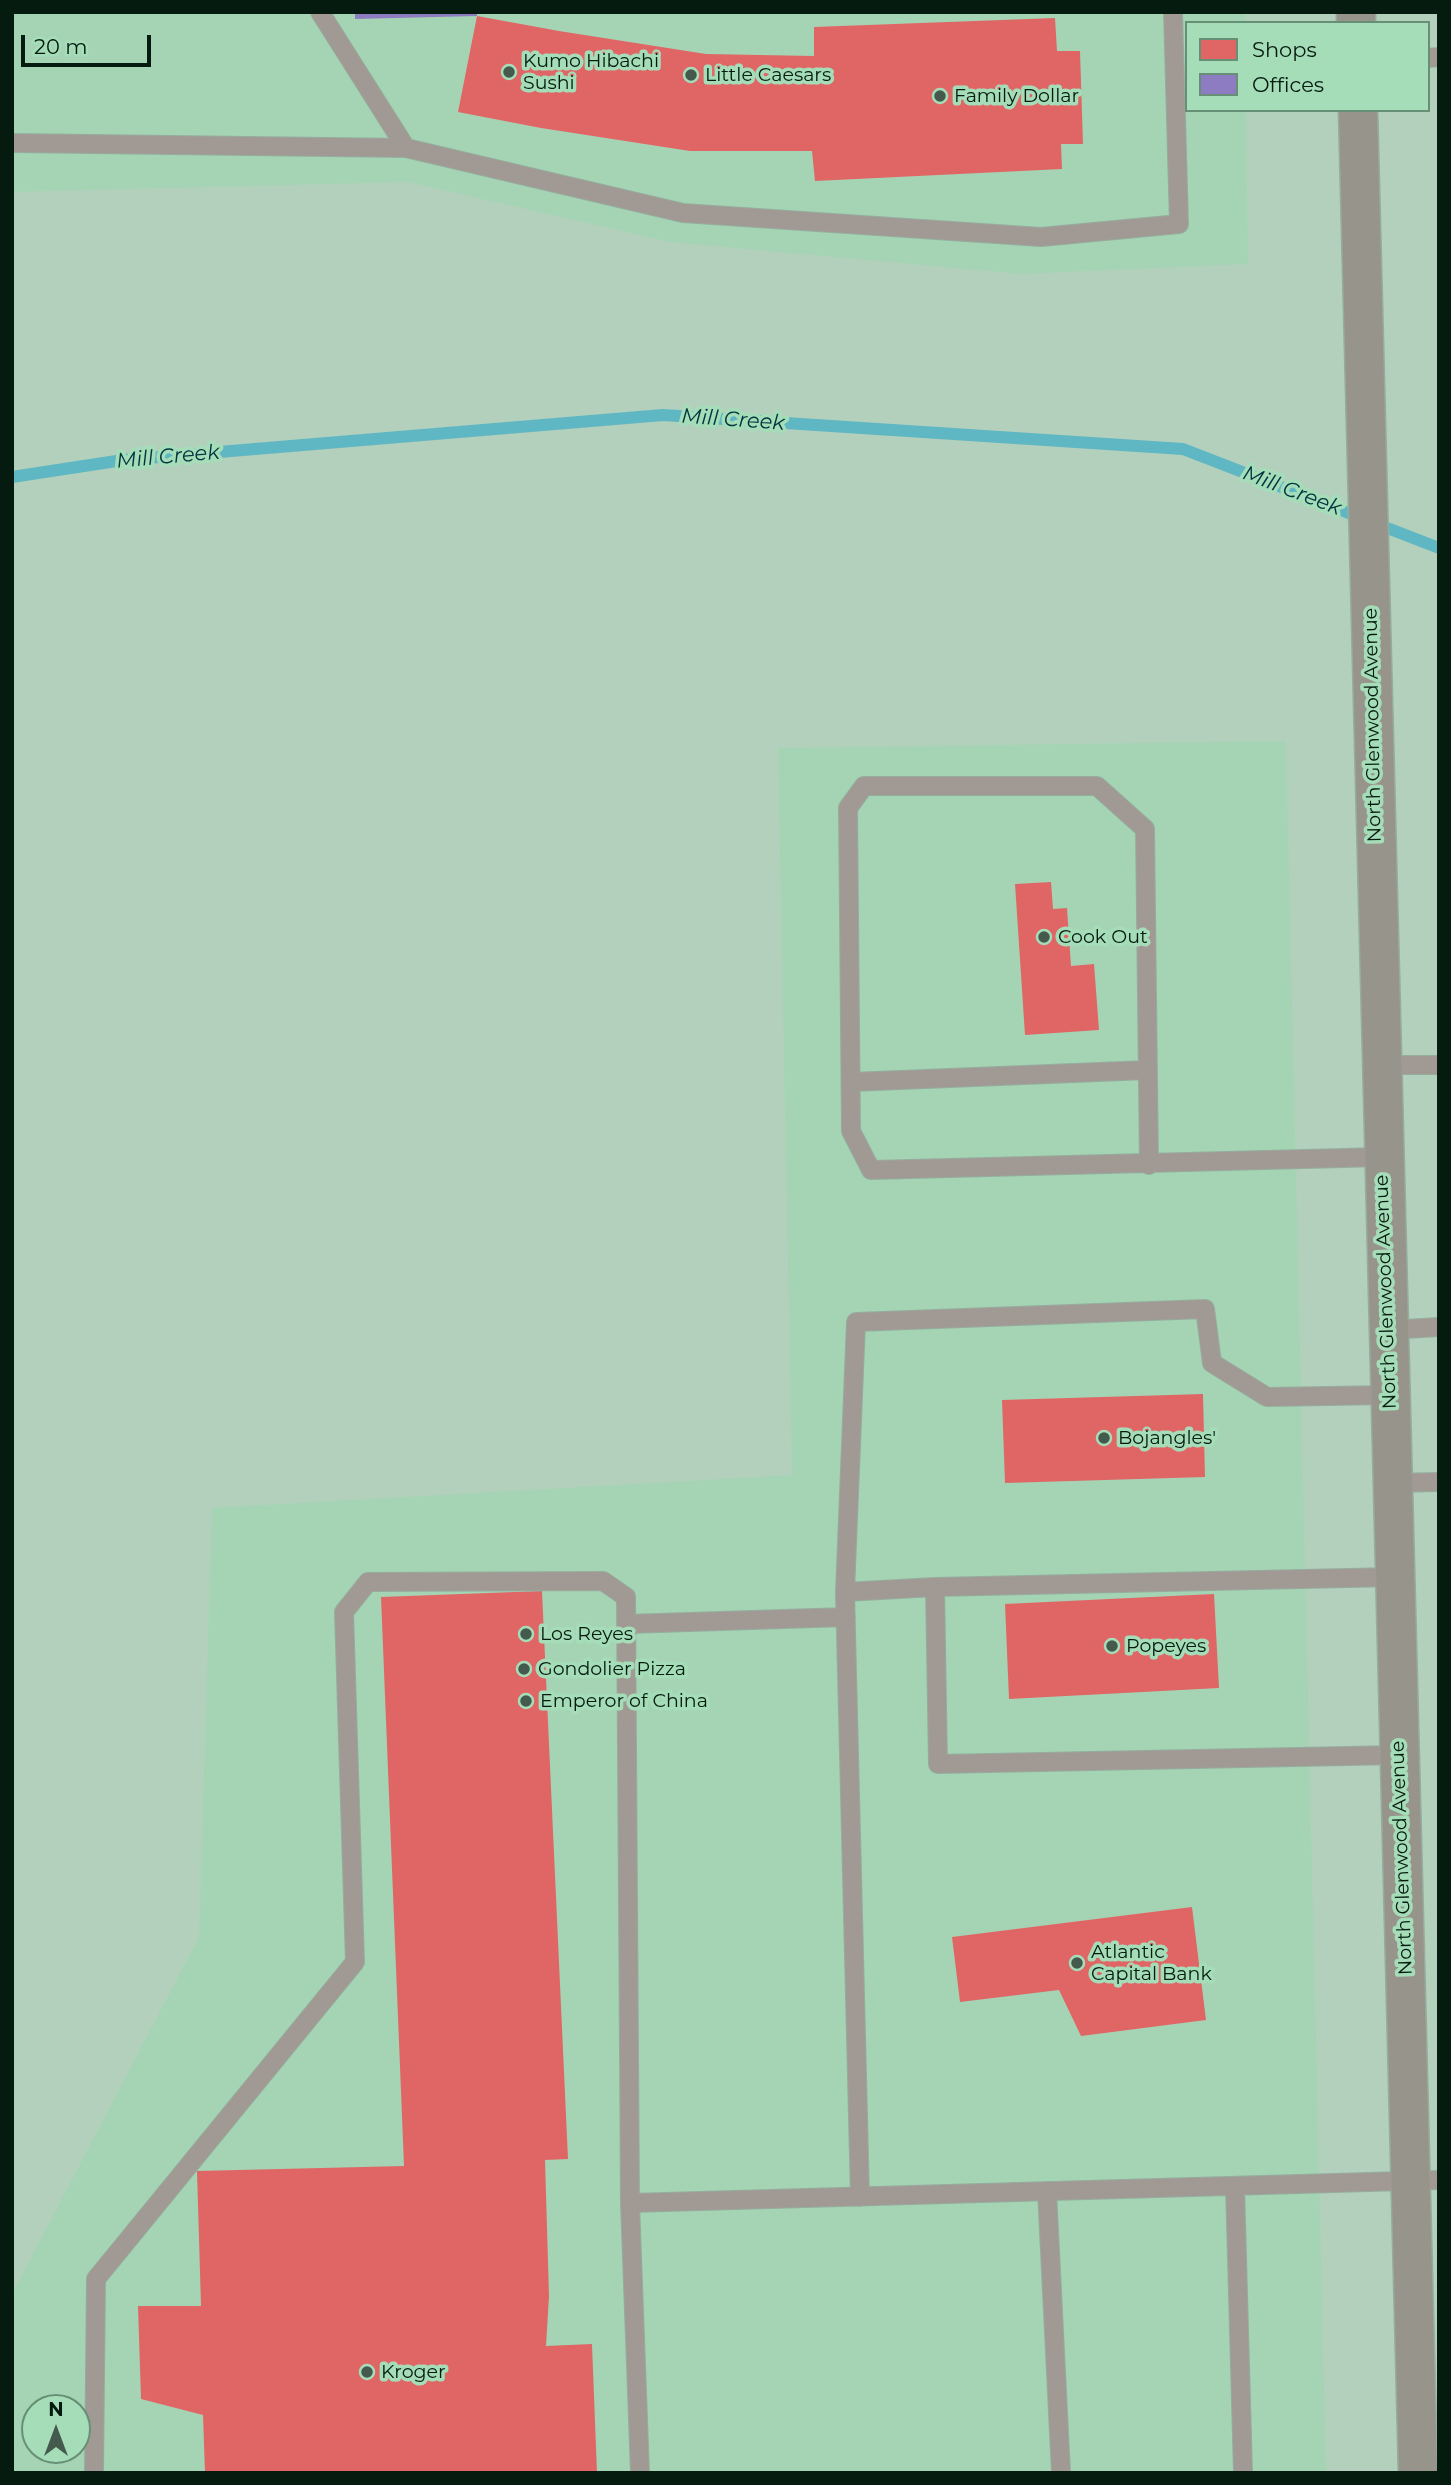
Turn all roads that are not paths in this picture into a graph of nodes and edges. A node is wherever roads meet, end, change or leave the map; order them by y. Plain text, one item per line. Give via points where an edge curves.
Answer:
1 (320, 12) edge
2 (1173, 12) edge
3 (1357, 112) edge
4 (12, 143) edge
5 (405, 148) junction
6 (1381, 1065) junction
7 (1439, 1065) edge
8 (1148, 1070) junction
9 (851, 1082) junction
10 (1383, 1157) junction
11 (1149, 1165) junction
12 (1439, 1327) edge
13 (1388, 1330) junction
14 (1389, 1395) junction
15 (1439, 1482) edge
16 (1392, 1483) junction
17 (1394, 1577) junction
18 (935, 1587) junction
19 (845, 1592) junction
20 (846, 1617) junction
21 (627, 1624) junction
22 (1399, 1755) junction
23 (1425, 2180) edge
24 (1235, 2186) junction
25 (1047, 2191) junction
26 (860, 2197) junction
27 (630, 2203) junction
28 (94, 2473) edge
29 (640, 2473) edge
30 (1062, 2473) edge
31 (1243, 2473) edge
32 (1418, 2473) edge

1 - 5 lane
2 - 5 lane via 1179,224 1041,237 683,213
3 - 6 main road, North Glenwood Avenue
4 - 5 lane
6 - 7 lane
6 - 10 main road, North Glenwood Avenue
8 - 9 lane
8 - 9 lane via 1145,829 1097,786 864,786 848,808
8 - 11 lane
9 - 11 lane via 851,1131 872,1170
10 - 11 lane
10 - 13 main road, North Glenwood Avenue
12 - 13 lane
13 - 14 main road, North Glenwood Avenue
14 - 16 main road, North Glenwood Avenue
14 - 19 lane via 1267,1397 1212,1363 1205,1309 856,1322
15 - 16 lane
16 - 17 main road, North Glenwood Avenue
17 - 18 lane
17 - 22 main road, North Glenwood Avenue
18 - 19 lane
18 - 22 lane via 937,1764
19 - 20 lane
20 - 21 lane
20 - 26 lane
21 - 27 lane
21 - 28 lane via 626,1597 603,1581 368,1582 344,1612 355,1962 96,2279
22 - 23 main road, North Glenwood Avenue
23 - 24 lane
23 - 32 main road, North Glenwood Avenue
24 - 25 lane
24 - 31 lane
25 - 26 lane
25 - 30 lane
26 - 27 lane
27 - 29 lane

